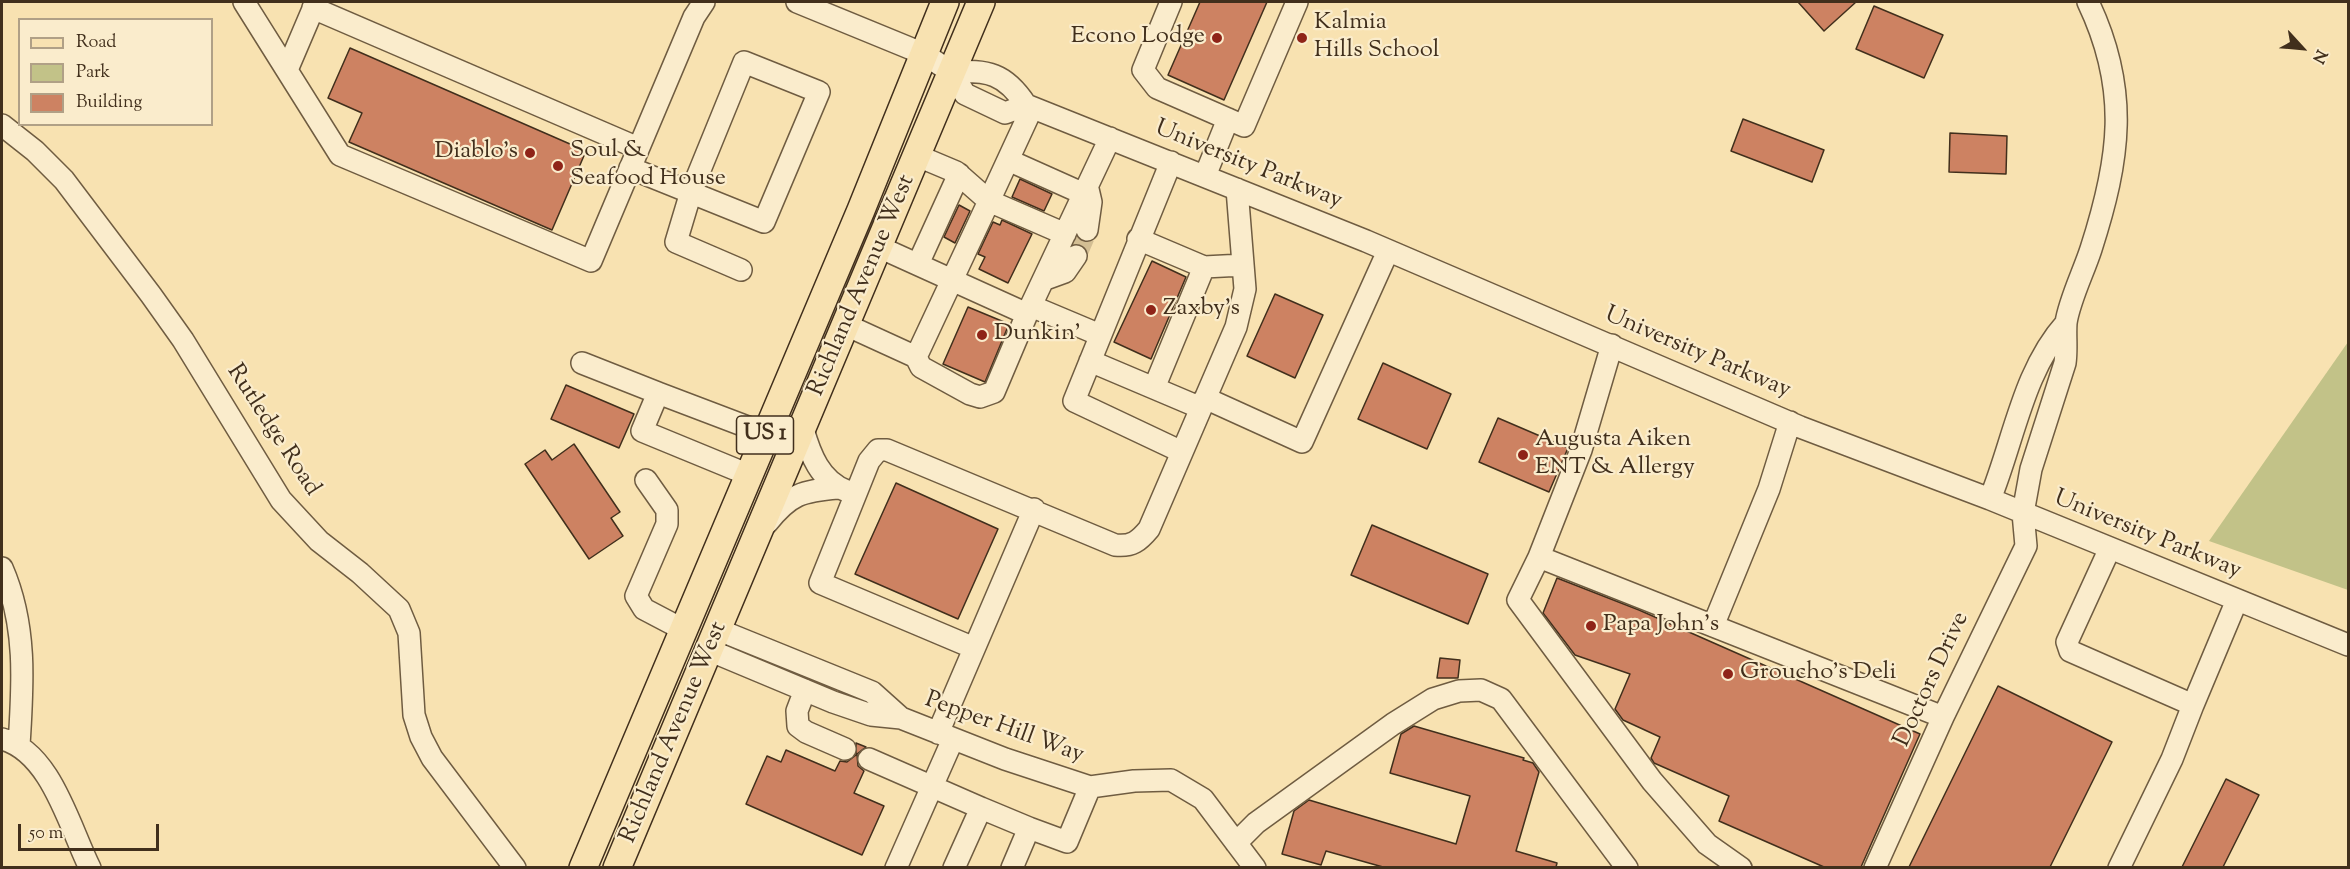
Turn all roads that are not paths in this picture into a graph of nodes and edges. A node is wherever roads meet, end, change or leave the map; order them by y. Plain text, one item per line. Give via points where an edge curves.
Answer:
1 (244, 2) edge
2 (704, 2) edge
3 (797, 2) edge
4 (945, 2) edge
5 (981, 2) edge
6 (1171, 2) edge
7 (1297, 2) edge
8 (2088, 2) edge
9 (314, 5) edge
10 (924, 54) junction
11 (287, 70) junction
12 (951, 72) junction
13 (1029, 106) junction
14 (1228, 119) junction
15 (2, 125) edge
16 (1110, 138) junction
17 (918, 156) junction
18 (634, 158) junction
19 (1008, 160) junction
20 (1171, 162) junction
21 (959, 174) junction
22 (1205, 176) junction
23 (1237, 189) junction
24 (1085, 190) junction
25 (691, 192) junction
26 (989, 201) junction
27 (1087, 230) tunnel mouth
28 (1065, 234) junction
29 (1138, 239) junction
30 (879, 247) junction
31 (1388, 251) junction
32 (1076, 256) tunnel mouth
33 (918, 264) junction
34 (1243, 265) junction
35 (1204, 267) junction
36 (741, 270) dead end
37 (1043, 280) junction
38 (953, 281) junction
39 (1029, 310) junction
40 (2066, 323) junction
41 (846, 325) junction
42 (1100, 335) junction
43 (1612, 345) junction
44 (916, 357) junction
45 (1090, 361) junction
46 (582, 363) dead end
47 (1154, 388) junction
48 (658, 393) junction
49 (1203, 403) junction
50 (1790, 422) junction
51 (803, 429) junction
52 (765, 434) junction
53 (1182, 452) junction
54 (749, 475) junction
55 (646, 480) dead end
56 (847, 491) junction
57 (1990, 498) junction
58 (1034, 509) junction
59 (2023, 513) junction
60 (760, 532) junction
61 (2110, 548) junction
62 (1539, 557) junction
63 (2, 568) edge
64 (2237, 600) junction
65 (1713, 626) junction
66 (684, 630) junction
67 (715, 640) junction
68 (2349, 645) edge
69 (974, 648) junction
70 (805, 690) junction
71 (2193, 705) junction
72 (1942, 717) junction
73 (901, 718) junction
74 (945, 736) junction
75 (10, 742) edge
76 (845, 749) dead end
77 (869, 759) dead end
78 (932, 786) junction
79 (1090, 788) junction
80 (981, 808) junction
81 (1029, 828) junction
82 (1236, 843) junction
83 (90, 867) edge
84 (515, 867) edge
85 (583, 867) edge
86 (617, 867) edge
87 (896, 867) edge
88 (954, 867) edge
89 (1012, 867) edge
90 (1255, 867) edge
91 (1627, 867) edge
92 (1741, 867) edge
93 (1875, 867) edge
94 (2119, 867) edge

1 - 11 street
2 - 18 street
3 - 10 street
4 - 10 main road, Richland Avenue West / US 1
5 - 12 main road, Richland Avenue West / US 1
6 - 14 street via 1143,70 1157,88
7 - 14 street via 1244,126
8 - 40 street via 2114,80 2118,108 2116,142 2105,202
9 - 11 street
9 - 18 street
10 - 12 street
10 - 52 main road, Richland Avenue West / US 1
11 - 18 street via 340,155 591,261
12 - 13 street, University Parkway via 982,70 1014,86
12 - 13 street via 965,94 1005,113
12 - 17 main road, Richland Avenue West / US 1
13 - 16 street, University Parkway
13 - 19 street
14 - 22 street
15 - 84 street, Rutledge Road via 64,180 151,295 281,500 319,541 399,609 409,633 414,715 421,737 432,758
16 - 20 street, University Parkway
16 - 24 street
17 - 21 street
17 - 30 main road, Richland Avenue West / US 1
18 - 25 street
19 - 24 street
19 - 26 street
20 - 22 street, University Parkway
20 - 29 street
21 - 26 street
21 - 33 street
22 - 23 street, University Parkway
23 - 31 street, University Parkway
23 - 34 street
24 - 27 street via 1091,202
24 - 28 street
25 - 25 street via 764,222 819,92 744,62
25 - 36 street via 676,242
26 - 28 street
26 - 38 street
28 - 37 street
29 - 35 street
29 - 42 street
30 - 33 street
30 - 41 main road, Richland Avenue West / US 1
31 - 43 street, University Parkway
31 - 49 street via 1302,442
32 - 37 street via 1065,272
33 - 38 street
34 - 35 street
34 - 49 street via 1245,289 1236,327
35 - 47 street
37 - 39 street
38 - 39 street
38 - 44 street
39 - 42 street
39 - 44 street via 994,392 989,395 970,394 921,367
40 - 57 street via 2037,364
40 - 59 street, Doctors Drive via 2065,363 2032,463
41 - 44 street
41 - 51 main road, Richland Avenue West / US 1
42 - 45 street
43 - 50 street, University Parkway
43 - 62 street via 1581,450
45 - 47 street
45 - 53 street via 1074,401
46 - 48 street
47 - 49 street
48 - 52 street
48 - 54 street via 642,430
49 - 53 street
50 - 57 street, University Parkway
50 - 65 street via 1769,489
51 - 56 street via 819,469
51 - 60 main road, Richland Avenue West / US 1
52 - 54 main road, Richland Avenue West / US 1
53 - 58 street via 1149,529 1128,547 1115,545
54 - 66 main road, Richland Avenue West / US 1
55 - 66 street via 667,510 667,524 636,596 644,609
56 - 58 street via 878,450 887,450
56 - 60 street via 795,495
56 - 69 street via 820,583
57 - 59 street, University Parkway
58 - 69 street
59 - 61 street, University Parkway
59 - 72 street, Doctors Drive via 2026,546
60 - 67 main road, Richland Avenue West / US 1
61 - 64 street, University Parkway
61 - 71 street via 2067,642 2070,651
62 - 65 street
62 - 92 street via 1518,600 1652,781 1707,844
63 - 75 street via 16,607 22,649
64 - 68 street, University Parkway
64 - 71 street
65 - 72 street
66 - 85 main road, Richland Avenue West / US 1
67 - 70 street, Pepper Hill Way
67 - 73 street, Pepper Hill Way via 872,692
67 - 86 main road, Richland Avenue West / US 1
69 - 74 street
70 - 73 street, Pepper Hill Way via 871,716
70 - 76 street via 796,711 798,726
71 - 94 street via 2172,759
72 - 93 street, Doctors Drive
73 - 74 street, Pepper Hill Way
74 - 78 street
74 - 79 street, Pepper Hill Way
75 - 83 street via 36,758
77 - 78 street
78 - 80 street
78 - 87 street
79 - 81 street via 1067,842
79 - 82 street via 1170,780 1203,799
80 - 81 street
80 - 88 street
81 - 89 street
82 - 90 street
82 - 91 street via 1256,823 1432,699 1481,690 1501,699

